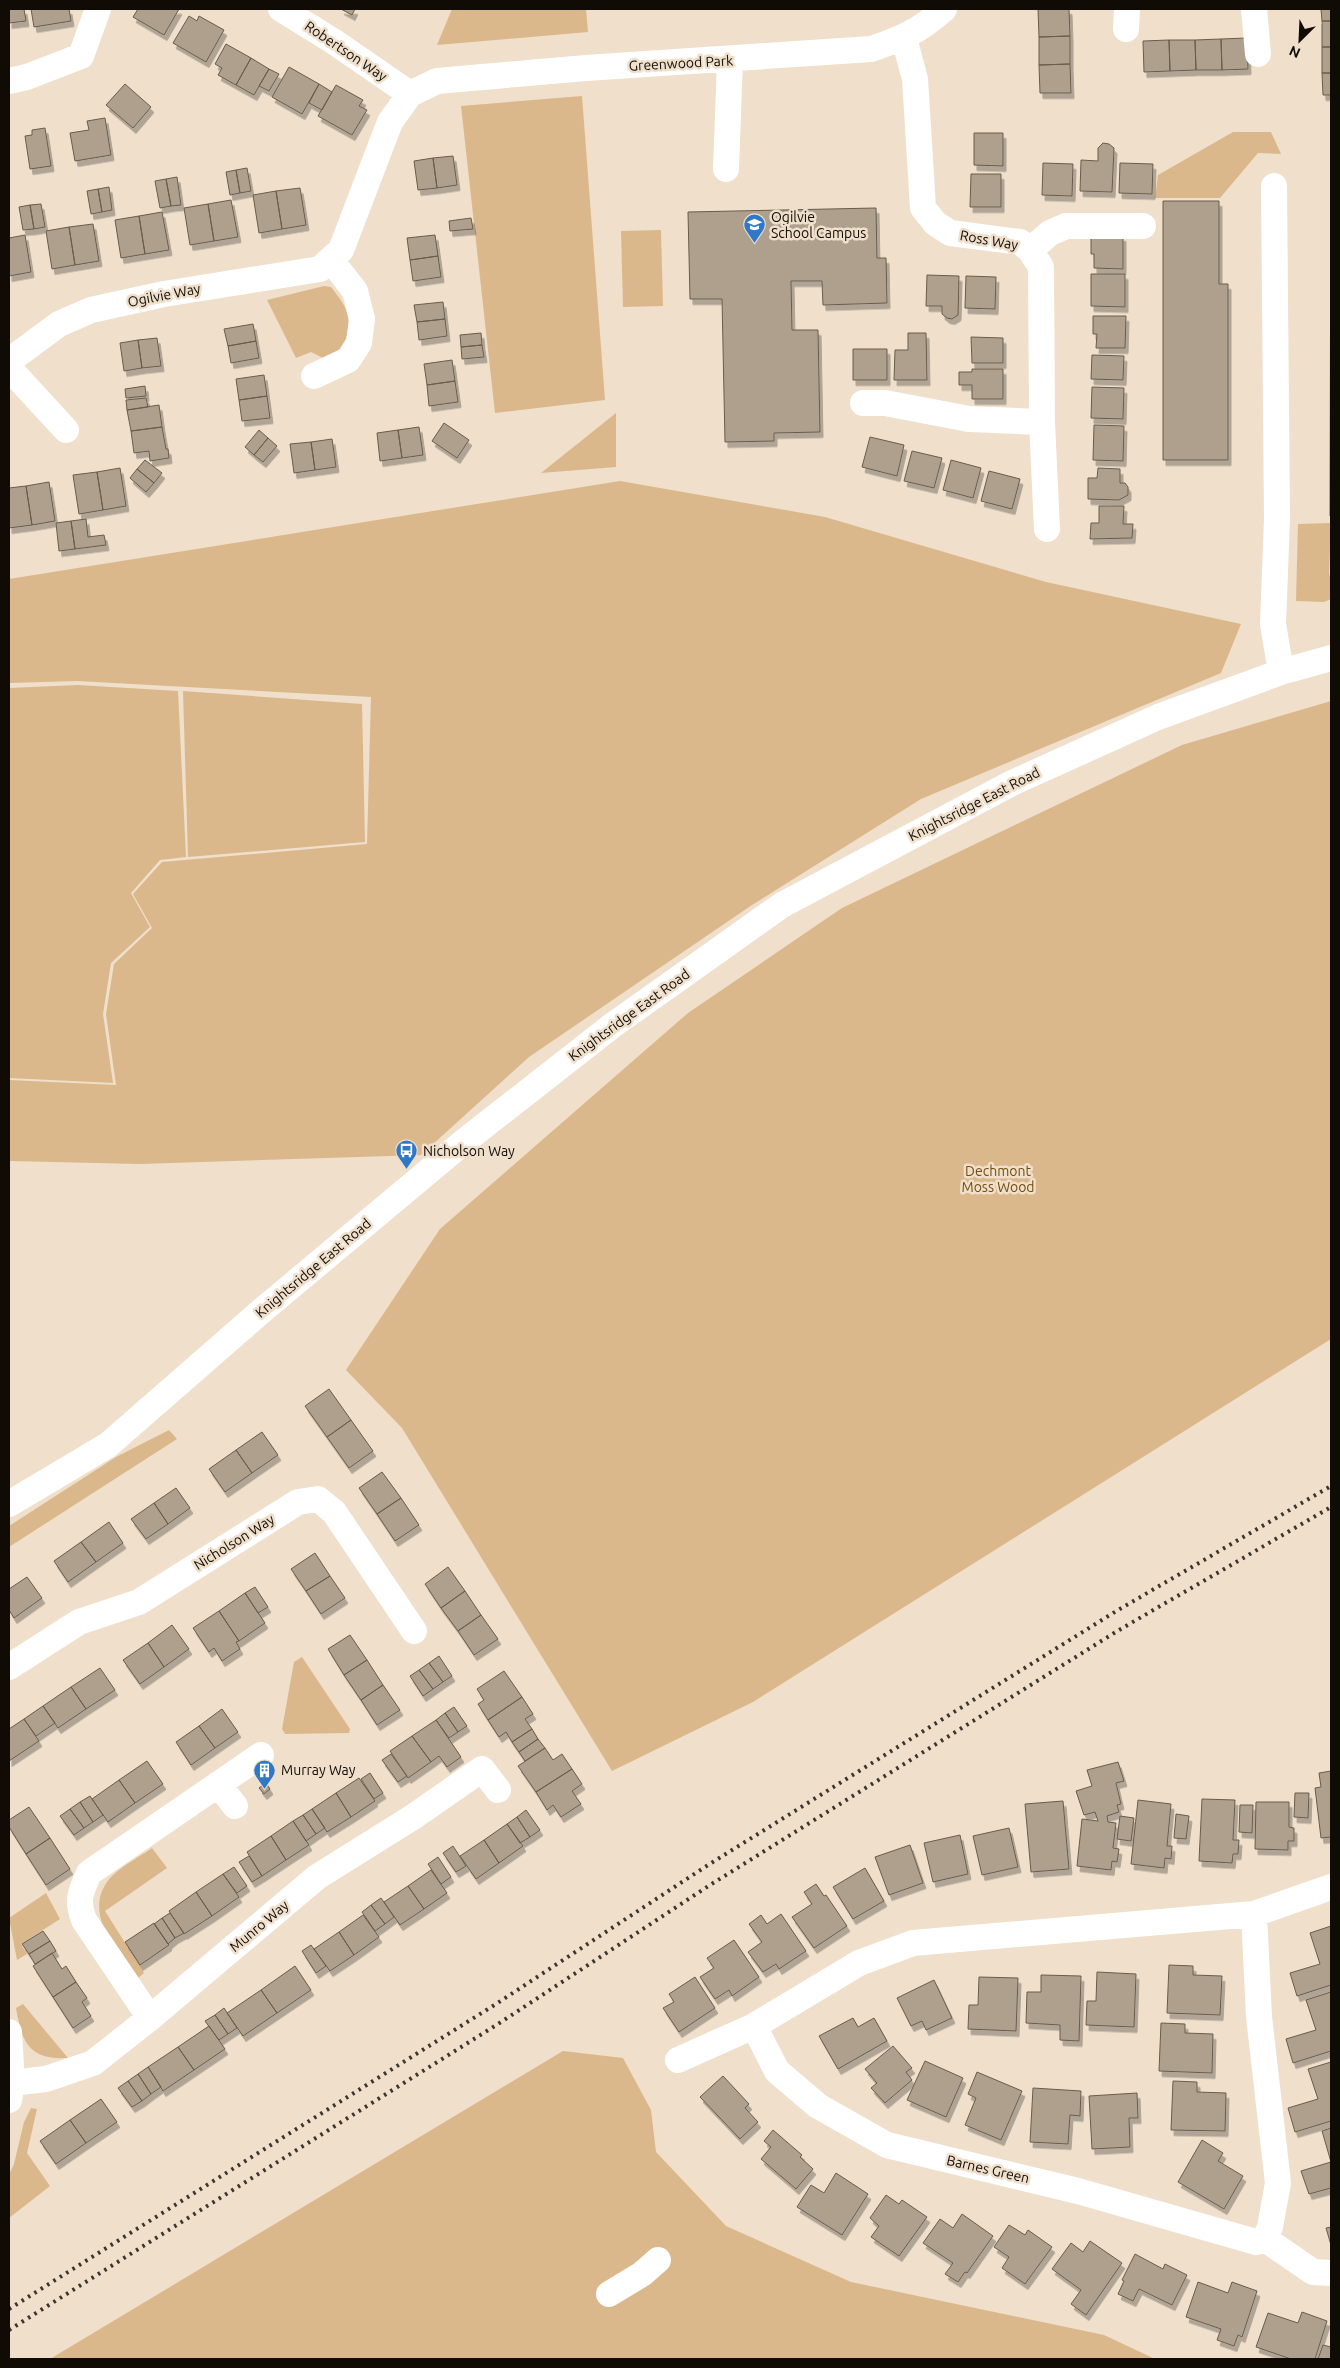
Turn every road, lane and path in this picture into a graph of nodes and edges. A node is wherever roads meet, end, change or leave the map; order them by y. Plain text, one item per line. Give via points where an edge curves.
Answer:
1 (98, 9) edge
2 (281, 9) edge
3 (944, 9) edge
4 (1254, 9) edge
5 (904, 38) junction
6 (1258, 54) dead end
7 (730, 60) junction
8 (9, 82) edge
9 (410, 94) junction
10 (726, 169) dead end
11 (1274, 186) dead end
12 (1143, 226) dead end
13 (1030, 250) junction
14 (331, 260) junction
15 (9, 361) edge
16 (9, 368) edge
17 (314, 376) dead end
18 (863, 403) dead end
19 (1042, 422) junction
20 (66, 430) dead end
21 (1046, 528) dead end
22 (1331, 658) edge
23 (1282, 672) junction
24 (9, 1504) edge
25 (414, 1631) dead end
26 (9, 1667) edge
27 (261, 1755) dead end
28 (218, 1784) junction
29 (498, 1790) dead end
30 (235, 1806) dead end
31 (1331, 1887) edge
32 (1254, 1914) junction
33 (150, 2018) junction
34 (754, 2026) junction
35 (9, 2032) edge
36 (678, 2060) dead end
37 (10, 2092) edge
38 (1265, 2239) junction
39 (1322, 2272) edge
40 (650, 2275) dead end
41 (609, 2294) dead end

1 - 8 street via 81,56
2 - 9 street, Robertson Way
3 - 5 street, Greenwood Park via 928,24
4 - 6 street
5 - 7 street, Greenwood Park via 871,49
5 - 13 street, Ross Way via 916,79 924,208 935,223 950,233 1020,242
7 - 9 street, Greenwood Park via 436,81
7 - 10 street
9 - 14 street, Ogilvie Way via 390,122 342,250
11 - 23 street via 1277,519 1273,624
12 - 13 street via 1066,226
13 - 19 street, Ross Way via 1041,267
14 - 15 street, Ogilvie Way via 320,269 164,294 91,310 59,324
14 - 17 street via 355,290 362,319 359,343 348,360
16 - 20 street
18 - 19 street via 885,403 969,419
19 - 21 street, Ross Way
22 - 23 street, Knightsridge East Road
23 - 24 street, Knightsridge East Road via 1158,717 1012,783 782,905 613,1025 466,1140 108,1445
25 - 26 street, Nicholson Way via 334,1512 318,1499 298,1502 139,1602 79,1622
27 - 28 street
28 - 30 street
28 - 33 street via 89,1873 80,1893 79,1906 84,1920
29 - 33 street, Munro Way via 482,1769 317,1877
31 - 32 street
32 - 34 street via 913,1943 859,1963
32 - 38 street via 1259,2018 1278,2183
33 - 37 street, Munro Way via 93,2063
34 - 36 street
34 - 38 street, Barnes Green via 777,2071 818,2106 887,2145 1078,2191 1256,2242
35 - 37 street
38 - 39 street
40 - 41 street

